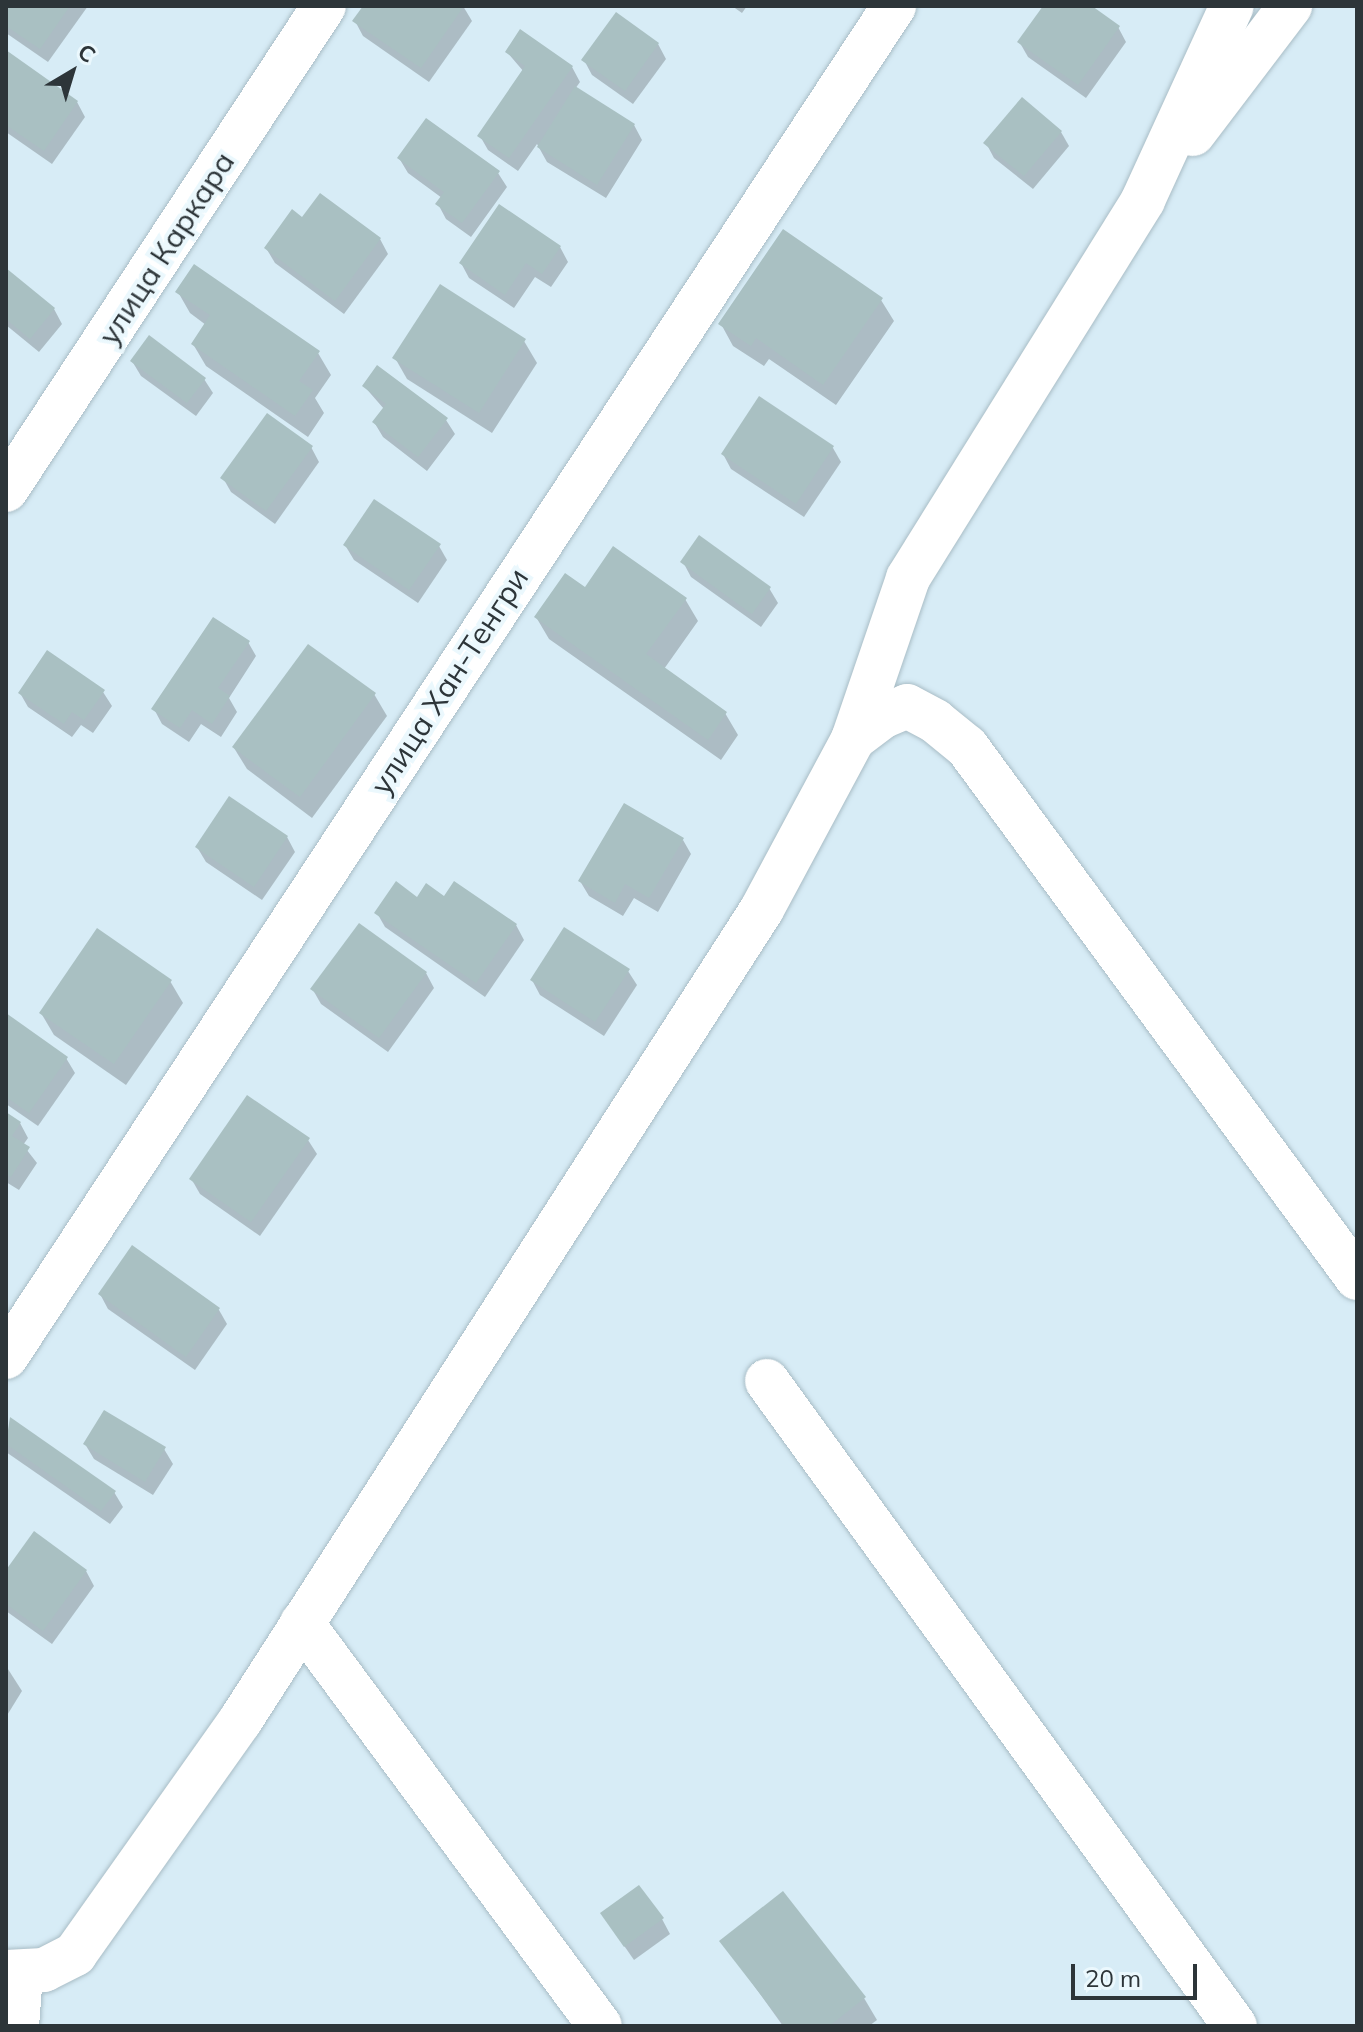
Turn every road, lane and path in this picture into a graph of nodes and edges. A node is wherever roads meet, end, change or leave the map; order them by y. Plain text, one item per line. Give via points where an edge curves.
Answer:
1 (324, 6) edge
2 (894, 6) edge
3 (1232, 6) edge
4 (1290, 6) edge
5 (1143, 200) junction
6 (6, 490) edge
7 (853, 739) junction
8 (1357, 1278) edge
9 (6, 1357) edge
10 (767, 1381) dead end
11 (302, 1623) junction
12 (13, 1973) edge
13 (17, 2026) edge
14 (600, 2026) edge
15 (1235, 2026) edge

1 - 6 street, улица Каркара
2 - 9 street, улица Хан-Тенгри
3 - 5 street
4 - 5 street
5 - 7 street via 908,578
7 - 8 street via 907,706 967,747
7 - 11 street via 762,909
10 - 15 street
11 - 12 street via 75,1954
11 - 14 street
12 - 13 street

